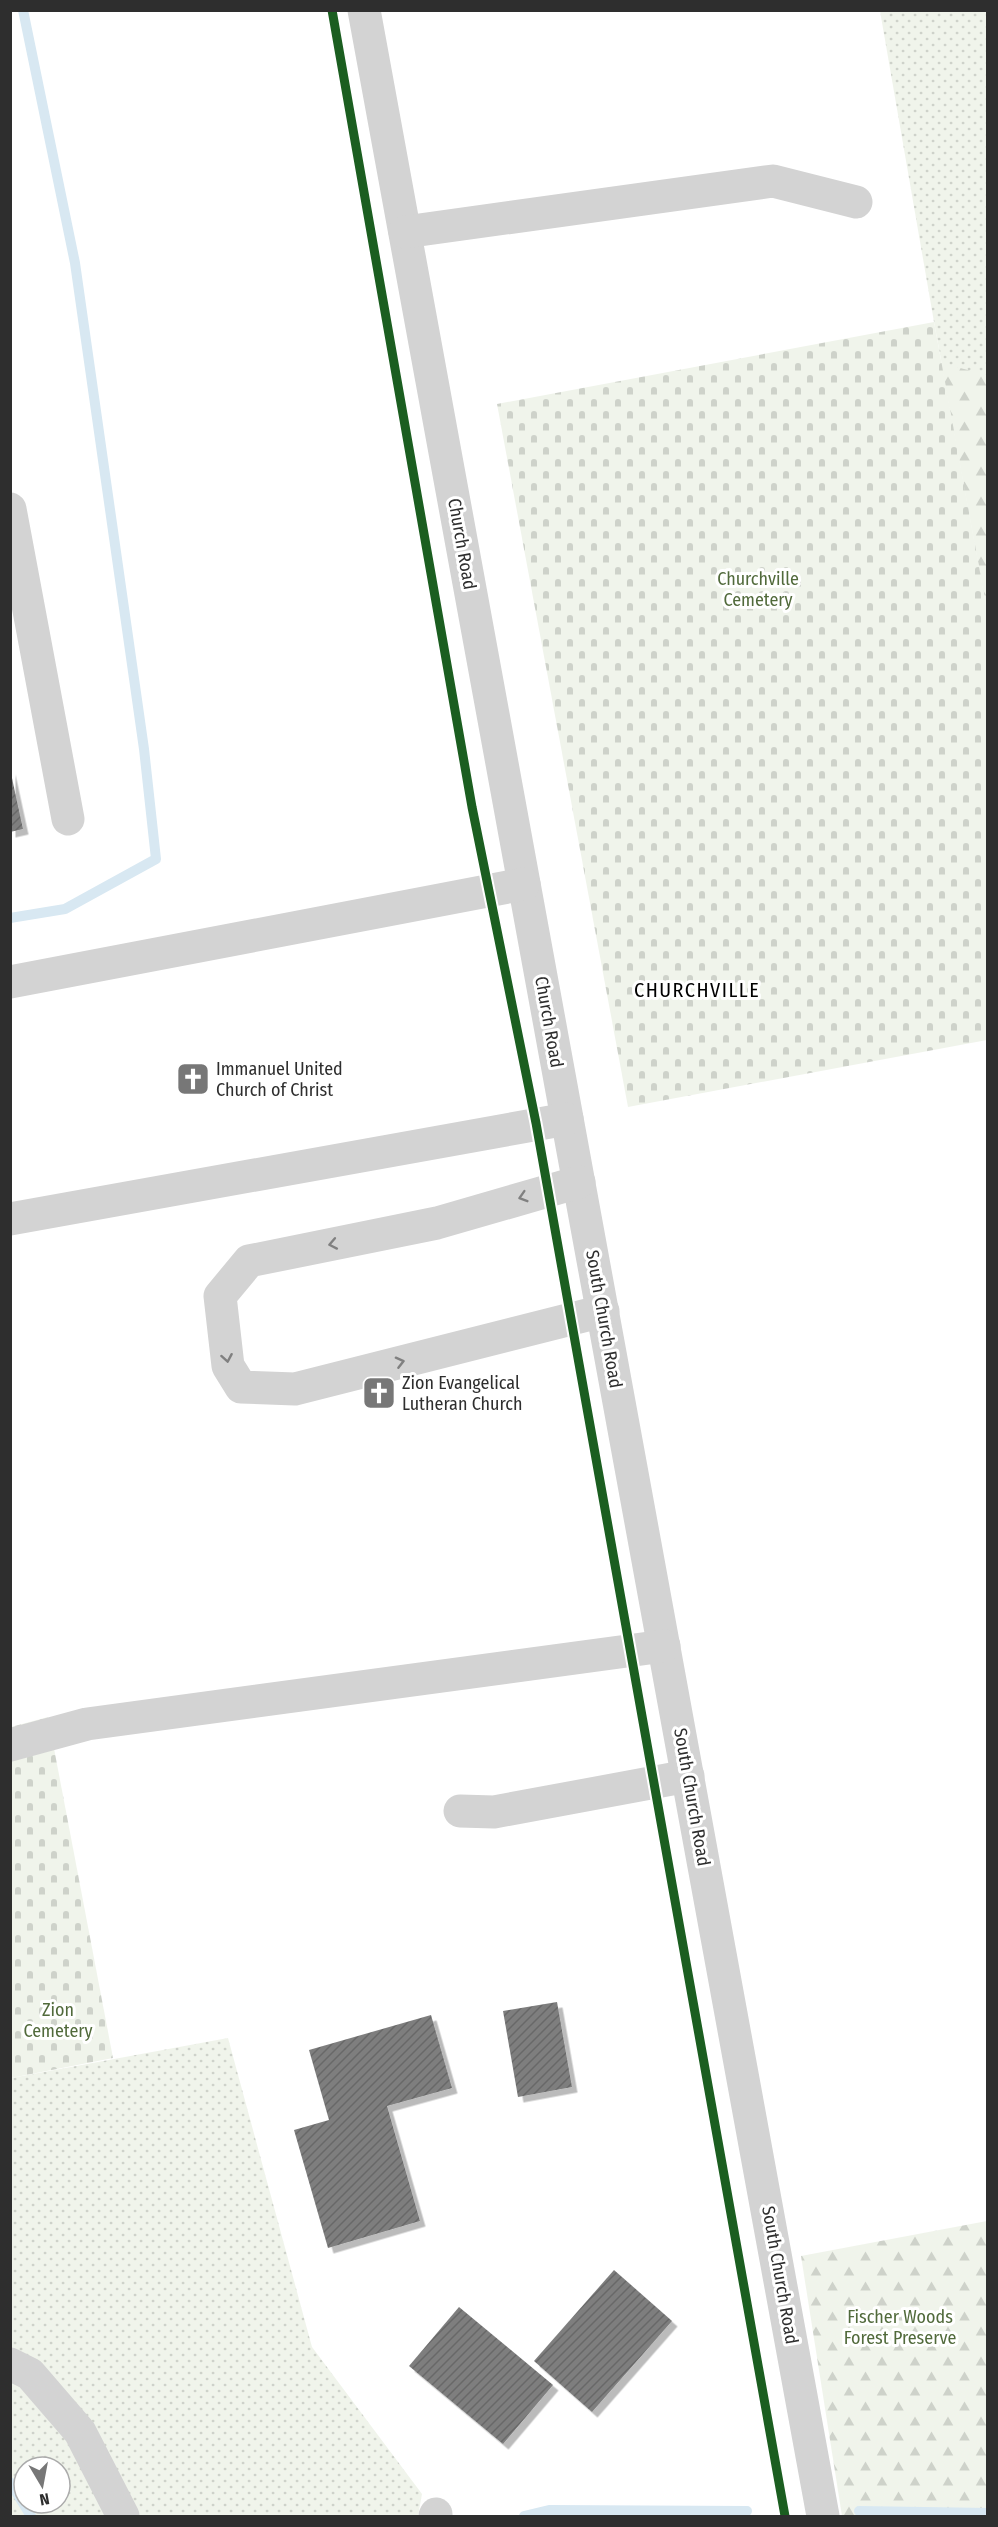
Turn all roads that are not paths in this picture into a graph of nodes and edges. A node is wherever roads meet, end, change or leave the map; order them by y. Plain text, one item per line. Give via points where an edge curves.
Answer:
1 (364, 10) edge
2 (856, 202) dead end
3 (405, 232) junction
4 (10, 509) edge
5 (68, 819) dead end
6 (524, 884) junction
7 (10, 982) edge
8 (560, 1077) joint
9 (567, 1119) junction
10 (579, 1182) junction
11 (10, 1220) edge
12 (603, 1311) junction
13 (664, 1646) junction
14 (10, 1745) edge
15 (688, 1776) junction
16 (460, 1811) dead end
17 (10, 2364) edge
18 (123, 2517) edge
19 (823, 2517) edge

1 - 3 street, Church Road
2 - 3 street via 773,181
3 - 6 street, Church Road
4 - 5 street
6 - 7 street
6 - 8 street, Church Road
8 - 9 street, South Church Road
9 - 10 street, South Church Road
9 - 11 street
10 - 12 street, South Church Road
10 -> 12 street via 437,1223 249,1261 219,1296 228,1366 241,1387 295,1389
12 - 13 street, South Church Road
13 - 14 street via 87,1724
13 - 15 street, South Church Road
15 - 16 street via 494,1812
15 - 19 street, South Church Road
17 - 18 street via 30,2374 80,2432

